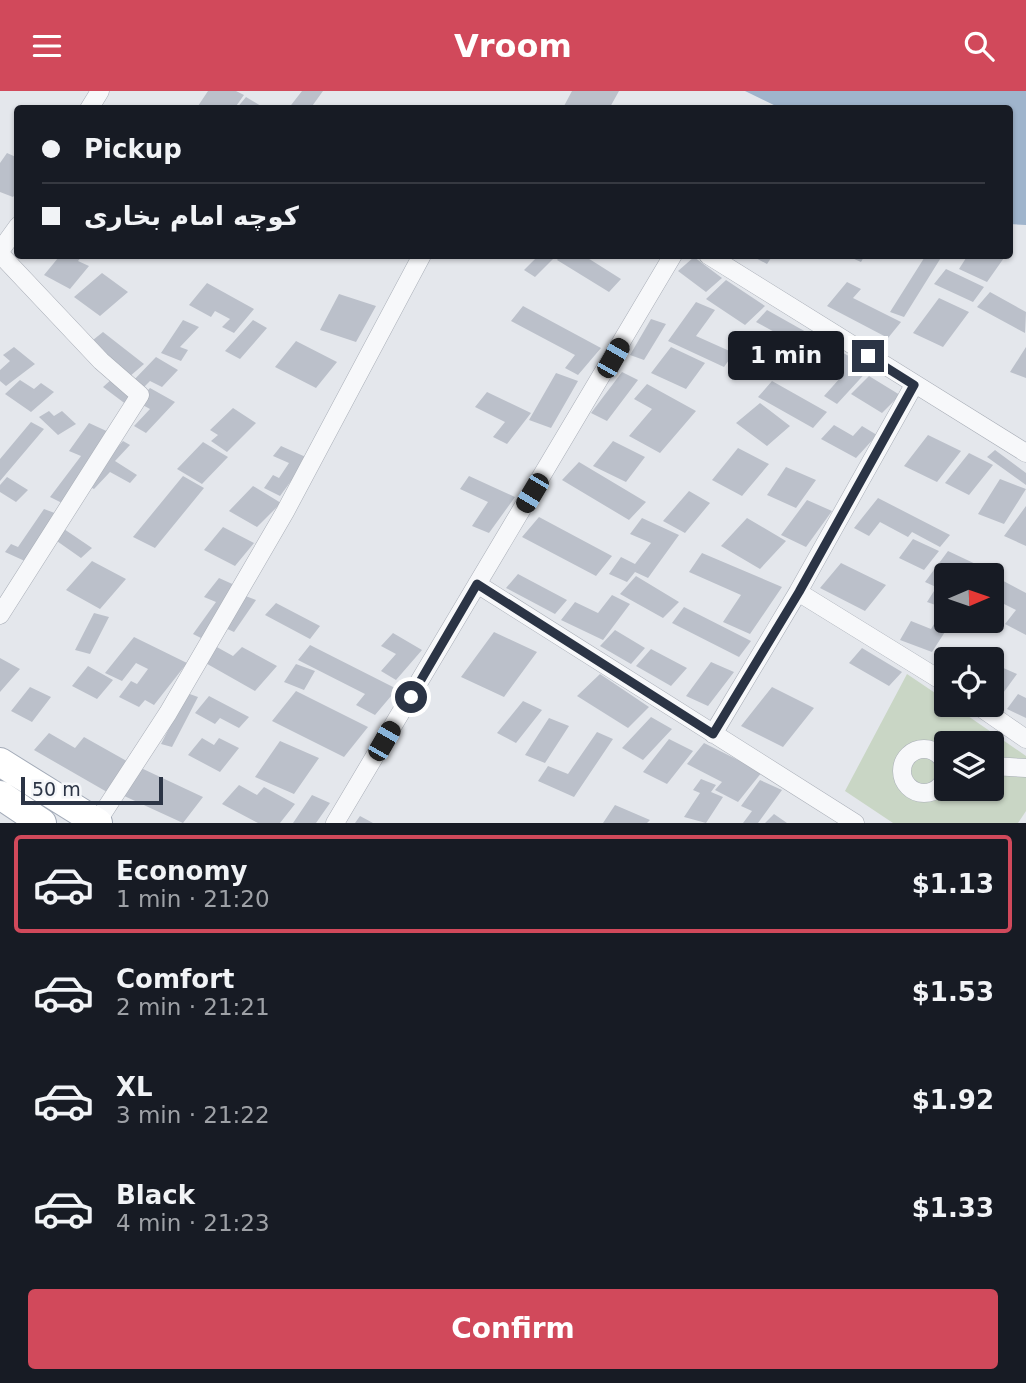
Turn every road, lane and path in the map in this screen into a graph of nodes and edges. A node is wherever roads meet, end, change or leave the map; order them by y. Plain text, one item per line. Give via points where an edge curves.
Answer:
1 (14, 232) edge
2 (0, 253) edge
3 (420, 259) edge
4 (671, 259) edge
5 (714, 259) edge
6 (914, 385) junction
7 (1026, 453) edge
8 (477, 584) junction
9 (799, 592) junction
10 (0, 615) edge
11 (934, 676) edge
12 (994, 717) edge
13 (713, 734) junction
14 (1026, 739) edge
15 (0, 762) edge
16 (1004, 767) edge
17 (1026, 768) edge
18 (0, 795) edge
19 (41, 823) edge
20 (97, 823) edge
21 (335, 823) edge
22 (855, 823) edge

1 - 2 street
2 - 10 street via 102,361 140,394
3 - 20 street via 278,524 168,713
4 - 8 street
5 - 6 street
6 - 7 street
6 - 9 street
8 - 13 street
8 - 21 street
9 - 11 street
9 - 13 street
12 - 14 street
13 - 22 street
15 - 20 main road
16 - 17 street
18 - 19 main road

